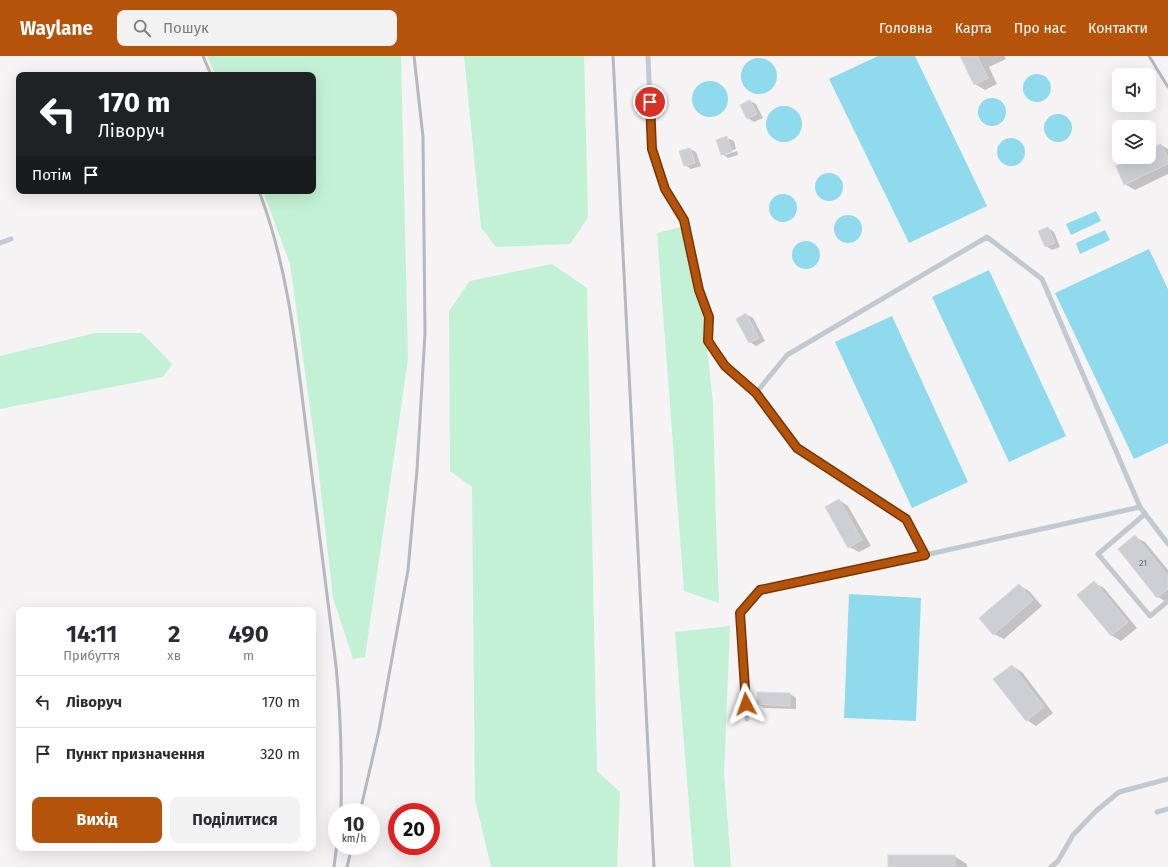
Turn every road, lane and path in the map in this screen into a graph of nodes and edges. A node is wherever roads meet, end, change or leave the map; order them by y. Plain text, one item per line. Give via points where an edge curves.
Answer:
1 (648, 56) edge
2 (10, 239) dead end
3 (0, 243) edge
4 (756, 393) junction
5 (1140, 507) junction
6 (1146, 514) junction
7 (1168, 544) edge
8 (925, 555) junction
9 (1168, 601) edge
10 (748, 720) dead end
11 (1168, 779) edge
12 (1168, 809) edge
13 (1157, 812) dead end
14 (1051, 867) edge

1 - 4 lane via 652,149 665,189 684,220 699,290 709,317 708,341 725,366
2 - 3 lane
4 - 5 lane via 787,355 987,237 1042,279
4 - 8 lane via 797,448 906,519
5 - 6 lane
5 - 8 lane
6 - 7 lane
6 - 9 lane via 1098,554 1150,616
8 - 10 lane via 760,590 740,613
11 - 14 lane via 1119,792 1073,835 1058,861
12 - 13 lane

